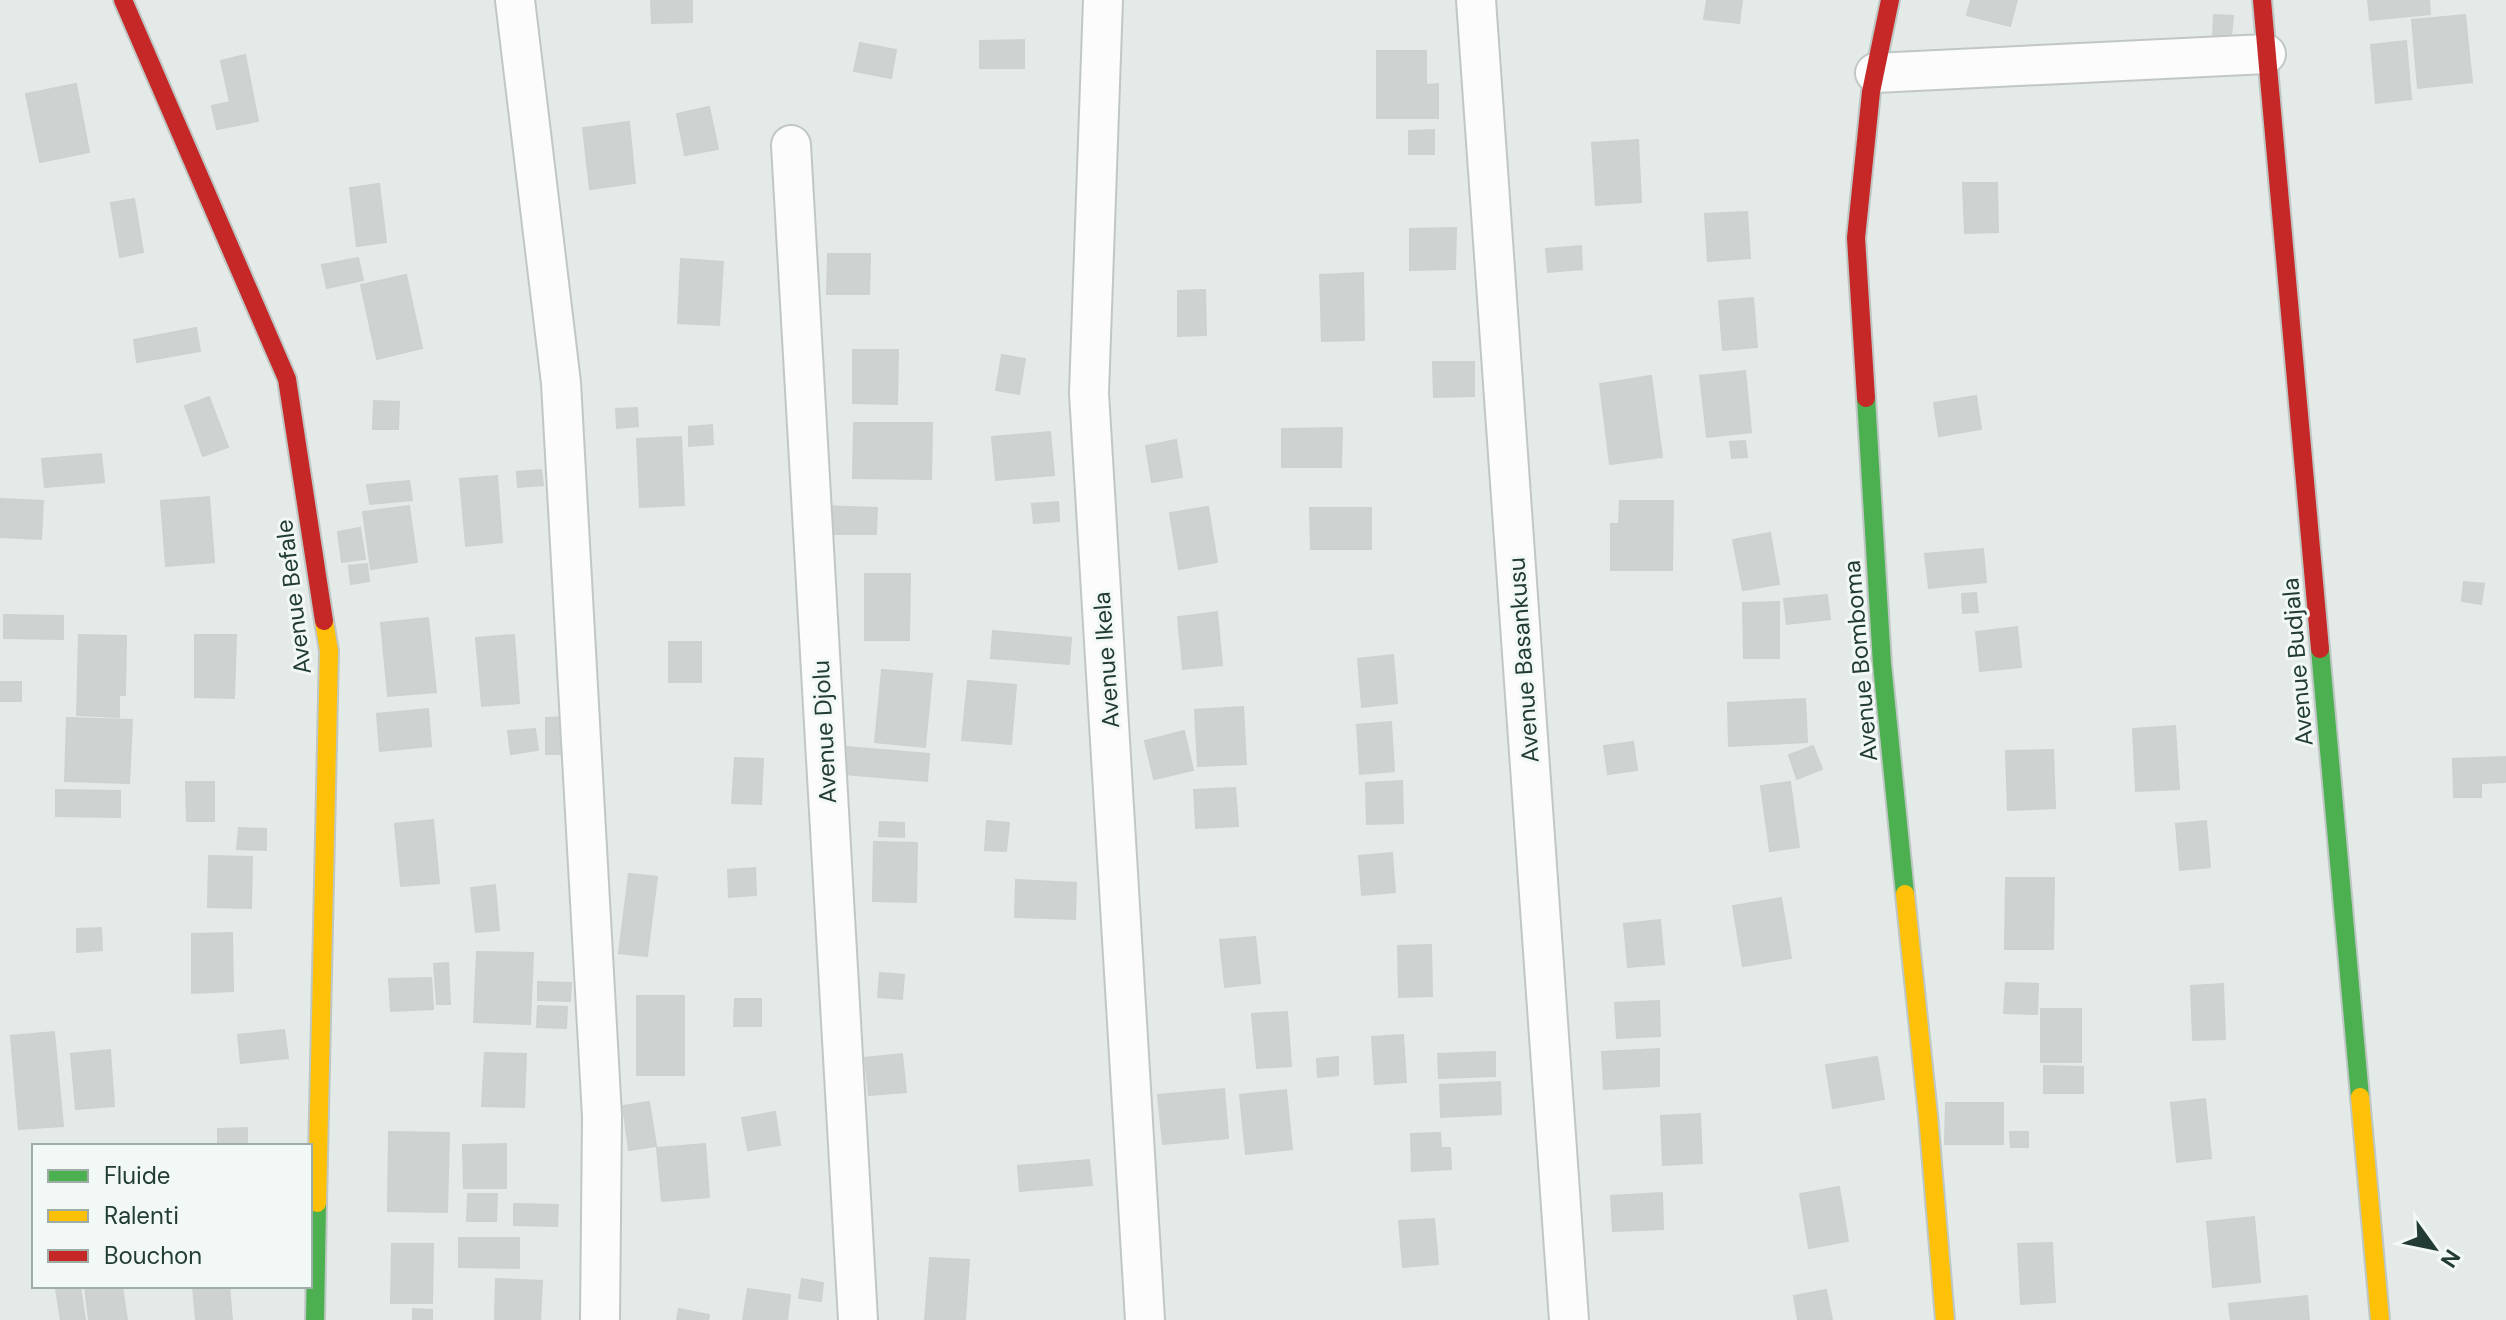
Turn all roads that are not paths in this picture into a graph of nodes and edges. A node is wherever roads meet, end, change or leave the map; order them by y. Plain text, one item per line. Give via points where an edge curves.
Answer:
1 (123, 0) edge
2 (515, 0) edge
3 (1103, 0) edge
4 (1476, 0) edge
5 (1890, 0) edge
6 (2262, 0) edge
7 (2266, 54) junction
8 (1875, 73) junction
9 (791, 145) dead end
10 (315, 1320) edge
11 (600, 1320) edge
12 (858, 1320) edge
13 (1145, 1320) edge
14 (1569, 1320) edge
15 (1945, 1320) edge
16 (2380, 1320) edge

1 - 10 street, Avenue Befale via 287,379 329,651
2 - 11 street via 561,383 602,1116
3 - 13 street, Avenue Ikela via 1089,393
4 - 14 street, Avenue Basankusu
5 - 8 street, Avenue Bomboma
6 - 7 street, Avenue Budjala
7 - 8 street
7 - 16 street, Avenue Budjala
8 - 15 street, Avenue Bomboma via 1856,238 1882,664
9 - 12 street, Avenue Djolu

